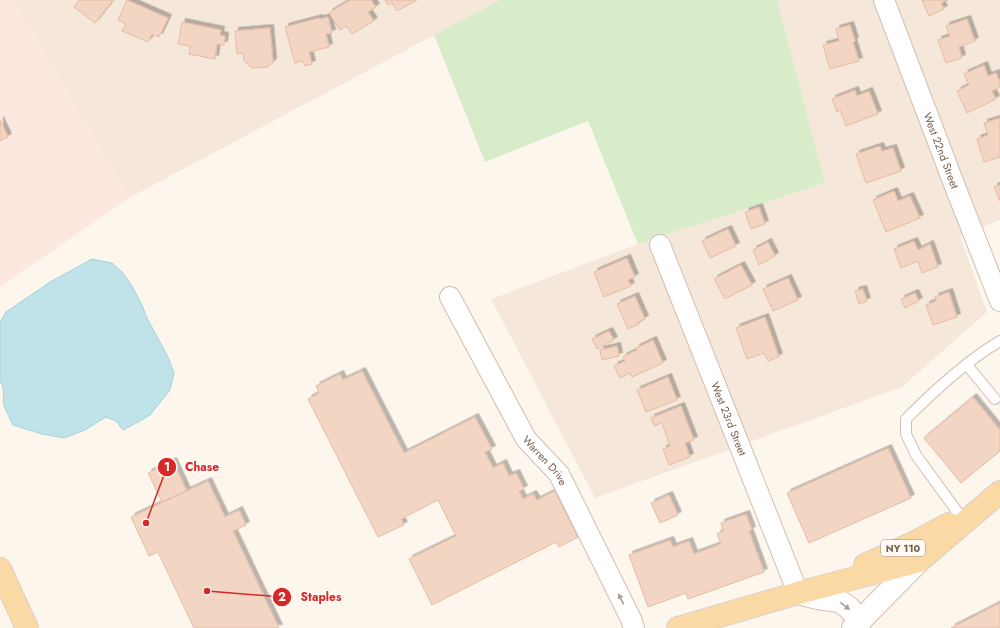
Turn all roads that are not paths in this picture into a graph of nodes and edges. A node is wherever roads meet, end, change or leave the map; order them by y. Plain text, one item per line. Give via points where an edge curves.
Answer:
1 (884, 0) edge
2 (660, 245) dead end
3 (450, 297) dead end
4 (1000, 301) edge
5 (1000, 341) edge
6 (966, 365) junction
7 (996, 399) dead end
8 (1000, 491) edge
9 (961, 517) junction
10 (919, 562) junction
11 (0, 569) edge
12 (798, 593) junction
13 (860, 626) edge
14 (27, 628) edge
15 (634, 628) edge
16 (678, 628) edge

1 - 4 street, West 22nd Street
2 - 12 street, West 23rd Street
15 -> 3 street, Warren Drive via 559,474 526,439
5 - 6 lane
6 - 7 lane
6 - 9 lane via 906,419 906,434 916,455
8 - 9 main road, NY 110
8 - 10 main road, NY 110
9 - 12 main road, NY 110 via 905,547
10 - 12 main road, NY 110
10 - 13 street
11 - 14 main road
12 -> 13 street via 839,601 848,607
12 - 16 main road, NY 110 via 722,618

